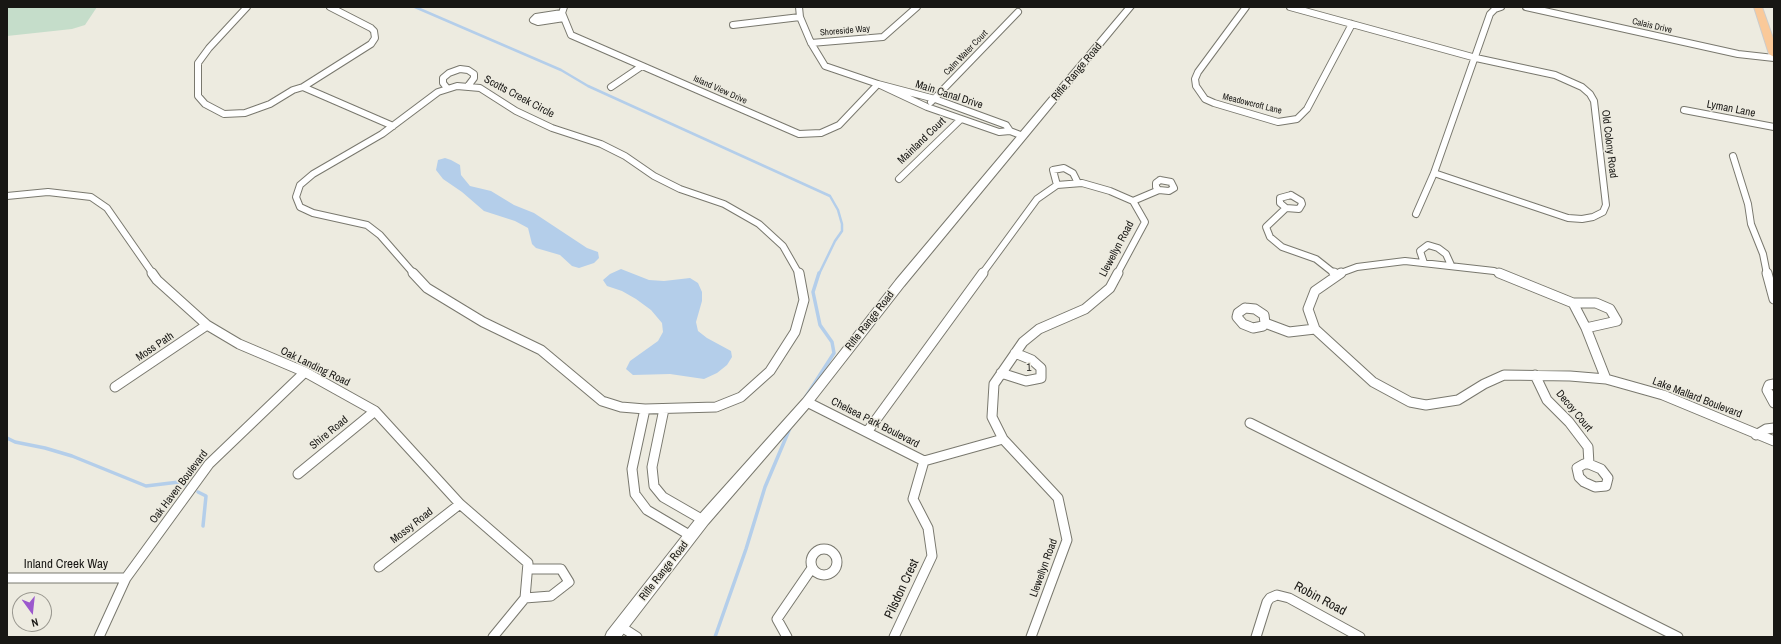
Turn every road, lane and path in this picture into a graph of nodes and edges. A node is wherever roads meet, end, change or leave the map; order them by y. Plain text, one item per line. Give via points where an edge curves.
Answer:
1 (247, 7) edge
2 (330, 7) edge
3 (799, 7) edge
4 (917, 7) edge
5 (1130, 7) edge
6 (1246, 7) edge
7 (1290, 7) edge
8 (1501, 7) edge
9 (1526, 7) edge
10 (1758, 7) edge
11 (1018, 12) dead end
12 (563, 13) edge
13 (800, 17) junction
14 (1352, 24) junction
15 (733, 25) dead end
16 (811, 43) junction
17 (1774, 54) edge
18 (1476, 58) junction
19 (1774, 58) edge
20 (642, 66) junction
21 (878, 84) junction
22 (468, 86) junction
23 (303, 87) junction
24 (611, 87) dead end
25 (447, 88) junction
26 (935, 99) junction
27 (927, 107) junction
28 (1684, 110) dead end
29 (961, 119) junction
30 (393, 126) junction
31 (1774, 127) edge
32 (1010, 131) junction
33 (1023, 136) junction
34 (1733, 156) dead end
35 (1434, 173) junction
36 (899, 179) dead end
37 (1078, 183) junction
38 (1057, 185) junction
39 (1159, 190) dead end
40 (7, 196) edge
41 (1133, 201) junction
42 (1286, 208) dead end
43 (1416, 214) dead end
44 (1424, 263) junction
45 (1451, 265) junction
46 (1336, 275) junction
47 (1774, 299) edge
48 (1573, 303) junction
49 (1265, 323) dead end
50 (207, 325) junction
51 (1586, 328) junction
52 (1315, 329) junction
53 (1015, 353) junction
54 (304, 372) junction
55 (1002, 373) junction
56 (1535, 375) junction
57 (1606, 379) junction
58 (1774, 384) edge
59 (115, 387) dead end
60 (807, 402) junction
61 (1774, 403) edge
62 (645, 409) junction
63 (664, 409) junction
64 (376, 411) junction
65 (1250, 423) dead end
66 (1774, 428) edge
67 (867, 432) junction
68 (1756, 434) junction
69 (1004, 439) junction
70 (1774, 441) edge
71 (924, 461) junction
72 (1589, 464) dead end
73 (298, 474) dead end
74 (460, 504) junction
75 (703, 520) junction
76 (691, 536) junction
77 (379, 567) dead end
78 (812, 568) dead end
79 (528, 569) junction
80 (7, 578) edge
81 (126, 578) junction
82 (525, 598) junction
83 (616, 632) edge
84 (99, 637) edge
85 (493, 637) edge
86 (636, 637) edge
87 (787, 637) edge
88 (894, 637) edge
89 (1031, 637) edge
90 (1256, 637) edge
91 (1360, 637) edge
92 (1678, 637) edge

1 - 23 street via 198,63 200,99 224,114 245,113 257,110
2 - 23 street via 371,28 375,38 371,44
3 - 13 street, Main Canal Drive
4 - 16 street, Shoreside Way via 883,37
5 - 33 main road, Rifle Range Road
6 - 14 street, Meadowcroft Lane via 1198,72 1196,86 1205,99 1214,103 1278,122 1297,119 1307,109
7 - 14 street, Old Colony Road
8 - 18 street via 1490,14
9 - 19 street, Calais Drive via 1738,54
10 - 17 main road
11 - 26 street, Calm Water Court
12 - 20 street, Island View Drive via 571,35
13 - 15 street
13 - 16 street, Main Canal Drive
14 - 18 street, Old Colony Road
16 - 21 street, Main Canal Drive via 824,66
18 - 35 street
18 - 35 street, Old Colony Road via 1555,75 1569,80 1590,94 1594,101 1606,206 1603,212 1593,217 1568,218
20 - 21 street, Island View Drive via 798,134 821,133 839,125
20 - 24 street
21 - 26 street, Main Canal Drive
21 - 27 street, Main Canal Drive
22 - 25 street, Scotts Creek Circle
22 - 25 street via 474,74 472,71 460,69 443,78
22 - 63 street, Scotts Creek Circle via 480,88 516,111 552,128 601,144 680,189 724,204 759,224 783,246 799,272 804,300 795,332 770,371 741,397 716,406
23 - 30 street
25 - 30 street, Scotts Creek Circle
26 - 27 street, Calm Water Court
26 - 32 street, Main Canal Drive via 1006,125
27 - 29 street, Main Canal Drive
28 - 31 street, Lyman Lane
29 - 32 street, Main Canal Drive via 999,132
29 - 36 street, Mainland Court
30 - 62 street, Scotts Creek Circle via 313,174 300,185 296,197 300,207 366,225 380,235 427,288 483,322 541,350 602,401 622,407
32 - 33 street, Main Canal Drive
33 - 60 main road, Rifle Range Road via 900,283
34 - 47 street
35 - 43 street
37 - 38 street
37 - 38 street via 1073,173 1064,168 1053,170
37 - 41 street via 1110,191
38 - 67 street via 1037,199
39 - 41 street
40 - 50 street, Oak Landing Road via 48,192 91,197 107,208 158,280
41 - 53 street, Llewellyn Road via 1145,222 1110,288 1085,309 1039,329 1023,342
42 - 46 street via 1266,227 1270,237 1282,248 1316,260
44 - 45 street, Lake Mallard Boulevard
44 - 45 street via 1420,251 1428,245 1446,254
44 - 46 street, Lake Mallard Boulevard via 1405,261 1357,267
45 - 48 street, Lake Mallard Boulevard via 1494,271
46 - 52 street, Lake Mallard Boulevard via 1316,291 1308,309
48 - 51 street
48 - 51 street via 1596,303 1610,309 1617,321
49 - 52 street via 1289,332
50 - 54 street, Oak Landing Road via 239,344
50 - 59 street, Moss Path
51 - 57 street
52 - 56 street, Lake Mallard Boulevard via 1373,382 1410,402 1426,405 1458,400 1504,375
53 - 55 street, Llewellyn Road
53 - 55 street, 1 via 1032,360 1041,368 1041,378 1026,381
54 - 64 street, Oak Landing Road
54 - 81 street, Oak Haven Boulevard via 209,464
55 - 69 street, Llewellyn Road via 994,384 992,417
56 - 57 street, Lake Mallard Boulevard
56 - 72 street, Decoy Court via 1547,400 1569,422 1588,447
57 - 68 street, Lake Mallard Boulevard via 1663,395
58 - 61 street via 1769,385 1767,390
60 - 67 street, Chelsea Park Boulevard
60 - 75 main road, Rifle Range Road
62 - 63 street, Scotts Creek Circle
62 - 76 street via 632,469 634,494 647,510
63 - 75 street via 652,467 654,486 663,497
64 - 73 street, Shire Road
64 - 74 street, Oak Landing Road
65 - 92 street
66 - 68 street
67 - 71 street, Chelsea Park Boulevard
68 - 70 street, Lake Mallard Boulevard
69 - 71 street, Chelsea Park Boulevard
69 - 89 street, Llewellyn Road via 1058,498 1067,540
71 - 88 street, Pilsdon Crest via 914,498 928,528 932,556
74 - 77 street, Mossy Road
74 - 79 street, Oak Landing Road via 528,564
75 - 76 main road, Rifle Range Road
76 - 83 main road, Rifle Range Road
78 - 87 street via 777,619
79 - 82 street
79 - 82 street via 561,568 569,582 551,596
80 - 81 street, Inland Creek Way
81 - 84 street, Oak Haven Boulevard
82 - 85 street
83 - 86 street
90 - 91 street, Robin Road via 1267,602 1277,594

